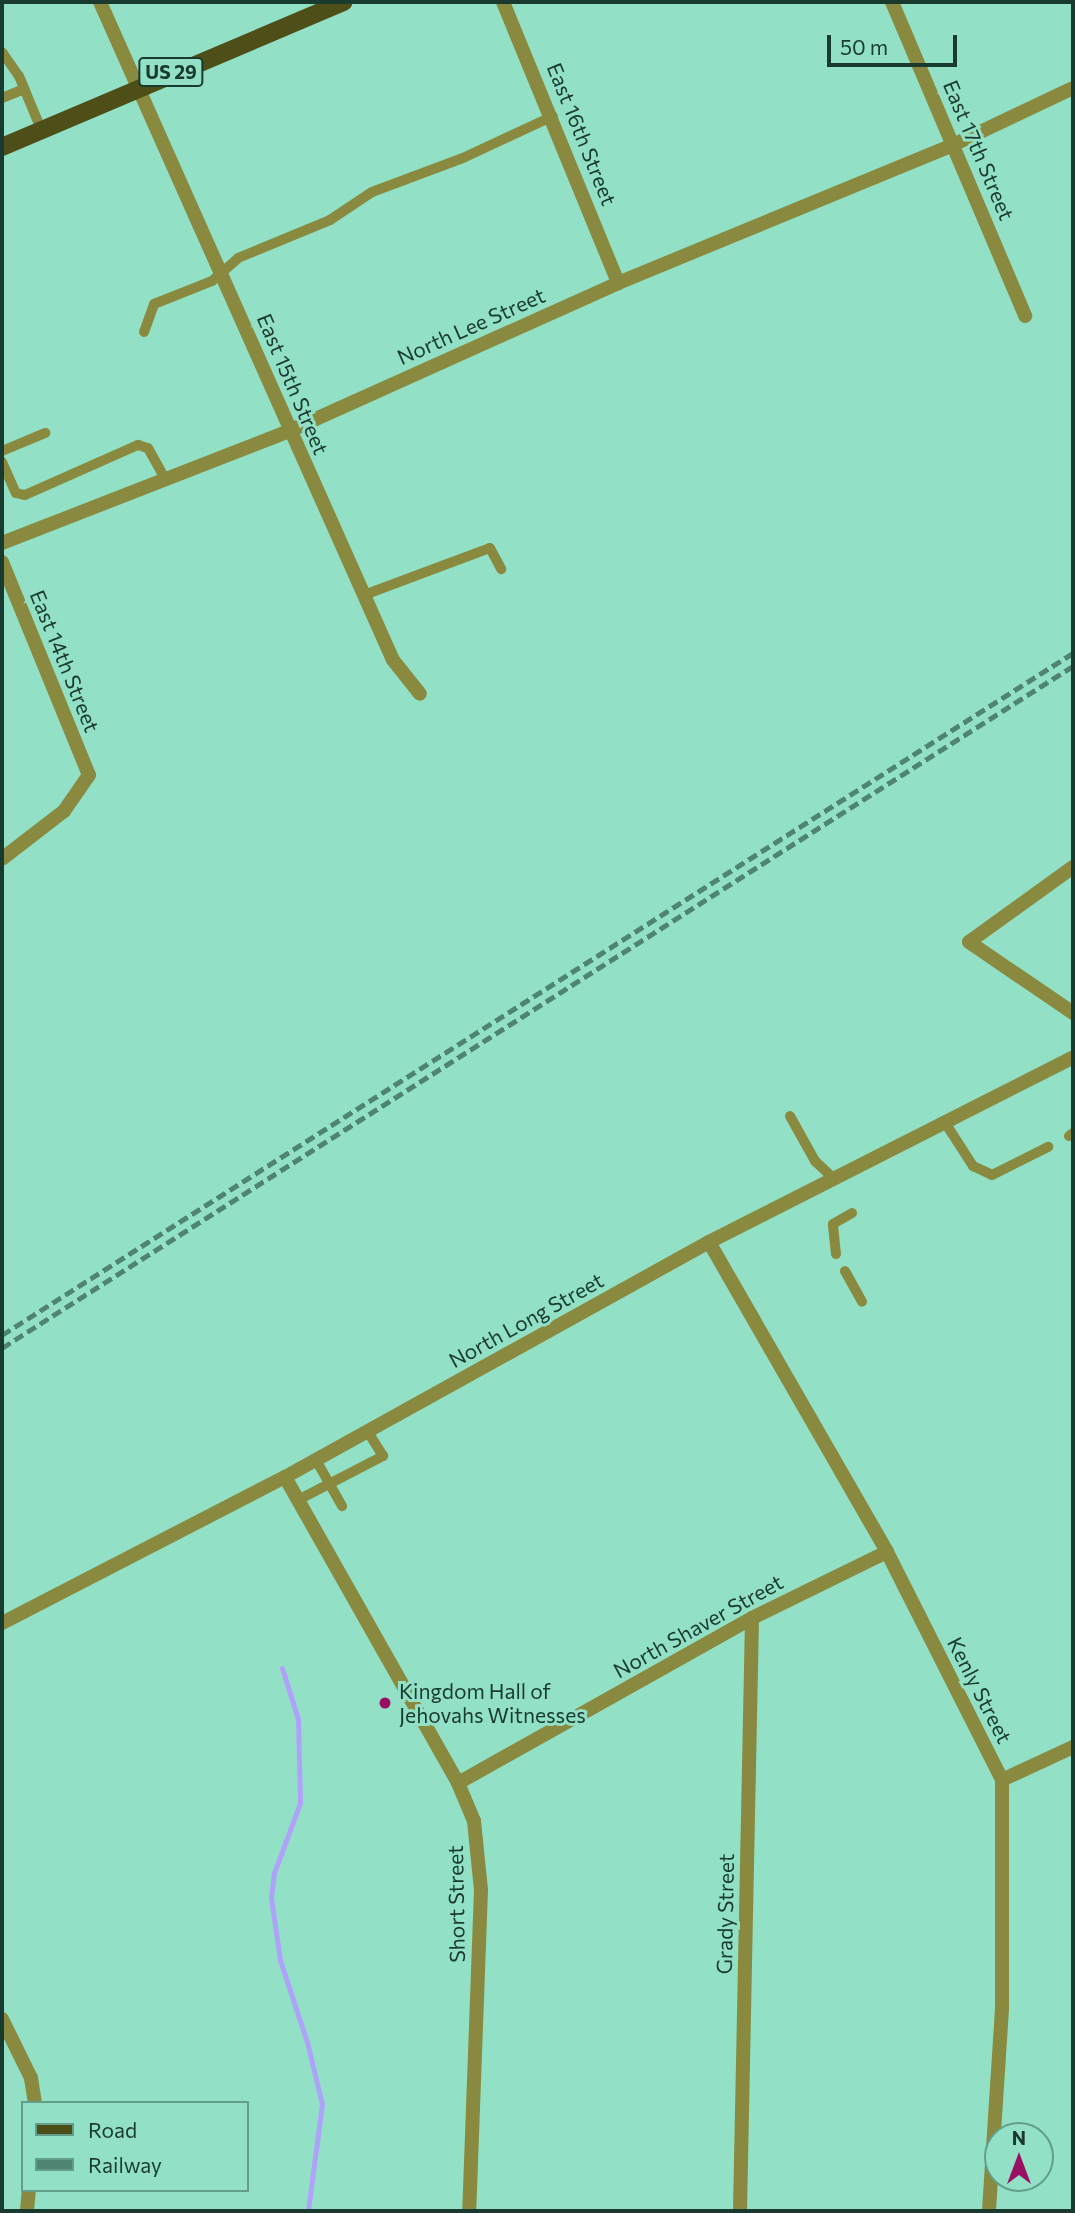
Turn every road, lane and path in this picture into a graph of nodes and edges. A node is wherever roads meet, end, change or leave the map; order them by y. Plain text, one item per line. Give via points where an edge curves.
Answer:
1 (100, 2) edge
2 (343, 2) edge
3 (503, 2) edge
4 (892, 2) edge
5 (2, 52) edge
6 (135, 86) junction
7 (1073, 88) edge
8 (24, 89) junction
9 (2, 98) edge
10 (554, 116) junction
11 (41, 129) junction
12 (955, 144) junction
13 (2, 147) edge
14 (222, 269) junction
15 (618, 283) junction
16 (1025, 316) dead end
17 (144, 332) dead end
18 (289, 431) junction
19 (45, 433) dead end
20 (2, 450) edge
21 (2, 462) edge
22 (165, 479) junction
23 (2, 543) edge
24 (2, 562) edge
25 (502, 569) dead end
26 (363, 595) junction
27 (420, 694) dead end
28 (2, 859) edge
29 (1073, 867) edge
30 (1073, 1013) edge
31 (1073, 1058) edge
32 (790, 1116) dead end
33 (944, 1121) junction
34 (1048, 1147) dead end
35 (833, 1178) junction
36 (852, 1213) dead end
37 (709, 1242) junction
38 (836, 1254) dead end
39 (845, 1271) dead end
40 (862, 1303) dead end
41 (368, 1432) junction
42 (316, 1460) junction
43 (285, 1477) junction
44 (330, 1483) junction
45 (298, 1500) junction
46 (342, 1506) dead end
47 (887, 1552) junction
48 (752, 1618) junction
49 (2, 1623) edge
50 (1073, 1747) edge
51 (1002, 1780) junction
52 (458, 1783) junction
53 (2, 2022) edge
54 (35, 2101) edge
55 (29, 2192) edge
56 (27, 2211) edge
57 (470, 2211) edge
58 (740, 2211) edge
59 (989, 2211) edge

1 - 6 street, East 15th Street
2 - 6 main road, US 29
3 - 10 street, East 16th Street
4 - 12 street, East 17th Street
5 - 8 lane
6 - 11 main road, US 29
6 - 14 street, East 15th Street
7 - 12 street, North Lee Street
8 - 9 lane
8 - 11 lane
10 - 14 lane via 463,158 372,191 330,220
10 - 15 street, East 16th Street
11 - 13 main road, US 29
12 - 15 street, North Lee Street
12 - 16 street, East 17th Street
14 - 17 lane via 212,281 154,304
14 - 18 street, East 15th Street
15 - 18 street, North Lee Street
18 - 22 street, North Lee Street
18 - 26 street, East 15th Street
19 - 20 lane
21 - 22 lane via 16,493 25,495 138,445 148,447
22 - 23 street, North Lee Street
24 - 28 street, East 14th Street via 89,775 64,811
25 - 26 lane via 491,548
26 - 27 street, East 15th Street via 393,660
29 - 30 street via 969,942
31 - 33 street, North Long Street
32 - 35 lane via 815,1161
33 - 34 lane via 973,1166 992,1175
33 - 35 street, North Long Street
35 - 37 street, North Long Street
36 - 38 lane via 833,1224
37 - 41 street, North Long Street
37 - 47 street, Kenly Street
39 - 40 lane
41 - 42 street, North Long Street
41 - 44 lane via 383,1456
42 - 43 street, North Long Street
42 - 44 lane
43 - 45 street, Short Street
43 - 49 street, North Long Street
44 - 45 lane
44 - 46 lane
45 - 52 street, Short Street
47 - 48 street, North Shaver Street
47 - 51 street, Kenly Street
48 - 52 street, North Shaver Street
48 - 58 street, Grady Street
50 - 51 street
51 - 59 street, Kenly Street via 1002,2009
52 - 57 street, Short Street via 474,1821 481,1890
53 - 54 street via 31,2078
55 - 56 street

